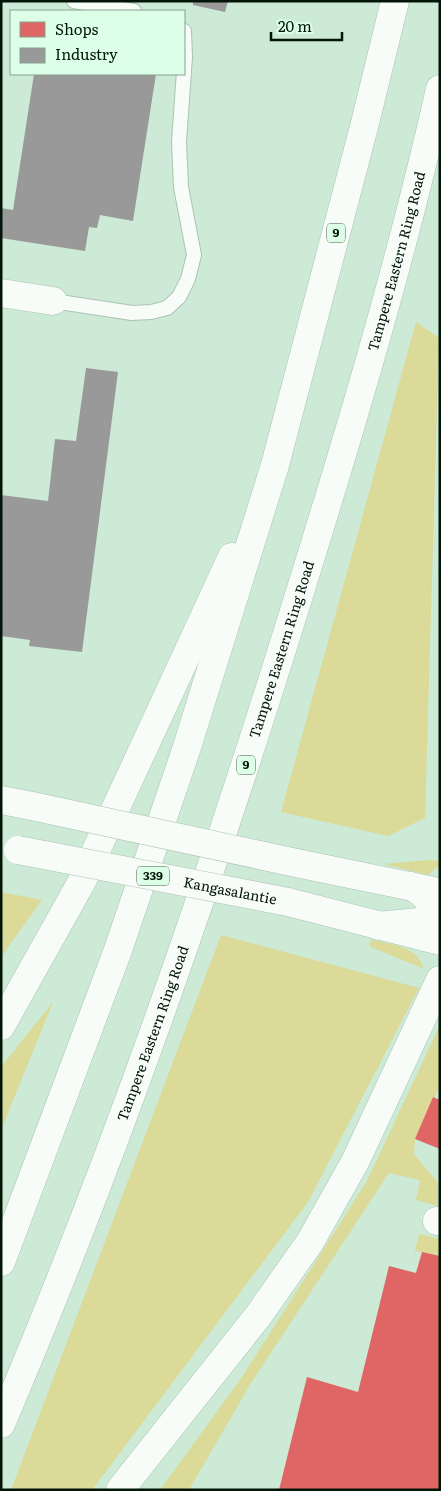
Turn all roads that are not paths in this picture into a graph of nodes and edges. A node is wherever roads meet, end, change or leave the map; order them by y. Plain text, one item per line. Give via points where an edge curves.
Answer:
1 (74, 1) edge
2 (395, 1) edge
3 (128, 10) edge
4 (184, 75) edge
5 (440, 90) edge
6 (1, 293) edge
7 (54, 301) joint
8 (275, 465) junction
9 (1, 800) edge
10 (9, 848) edge
11 (411, 886) junction
12 (440, 892) edge
13 (440, 913) edge
14 (378, 926) junction
15 (440, 941) edge
16 (440, 980) edge
17 (1, 1026) edge
18 (1, 1262) edge
19 (1, 1424) edge
20 (120, 1490) edge

1 - 3 lane
2 - 8 main road, 9
4 - 7 lane via 179,142 182,187 194,255 179,297 168,308 132,313
5 - 19 main road, Tampere Eastern Ring Road / 9 via 375,342 246,763 119,1126
6 - 7 main road
8 - 17 main road via 81,883
8 - 18 main road, 9 via 187,747 124,932
9 - 11 main road, bridge
10 - 14 main road, Kangasalantie / 339, bridge via 288,902
11 - 12 main road
11 - 13 main road
13 - 14 main road via 419,922
14 - 15 main road, Kangasalantie / 339
16 - 20 main road via 355,1162 310,1242 258,1316

